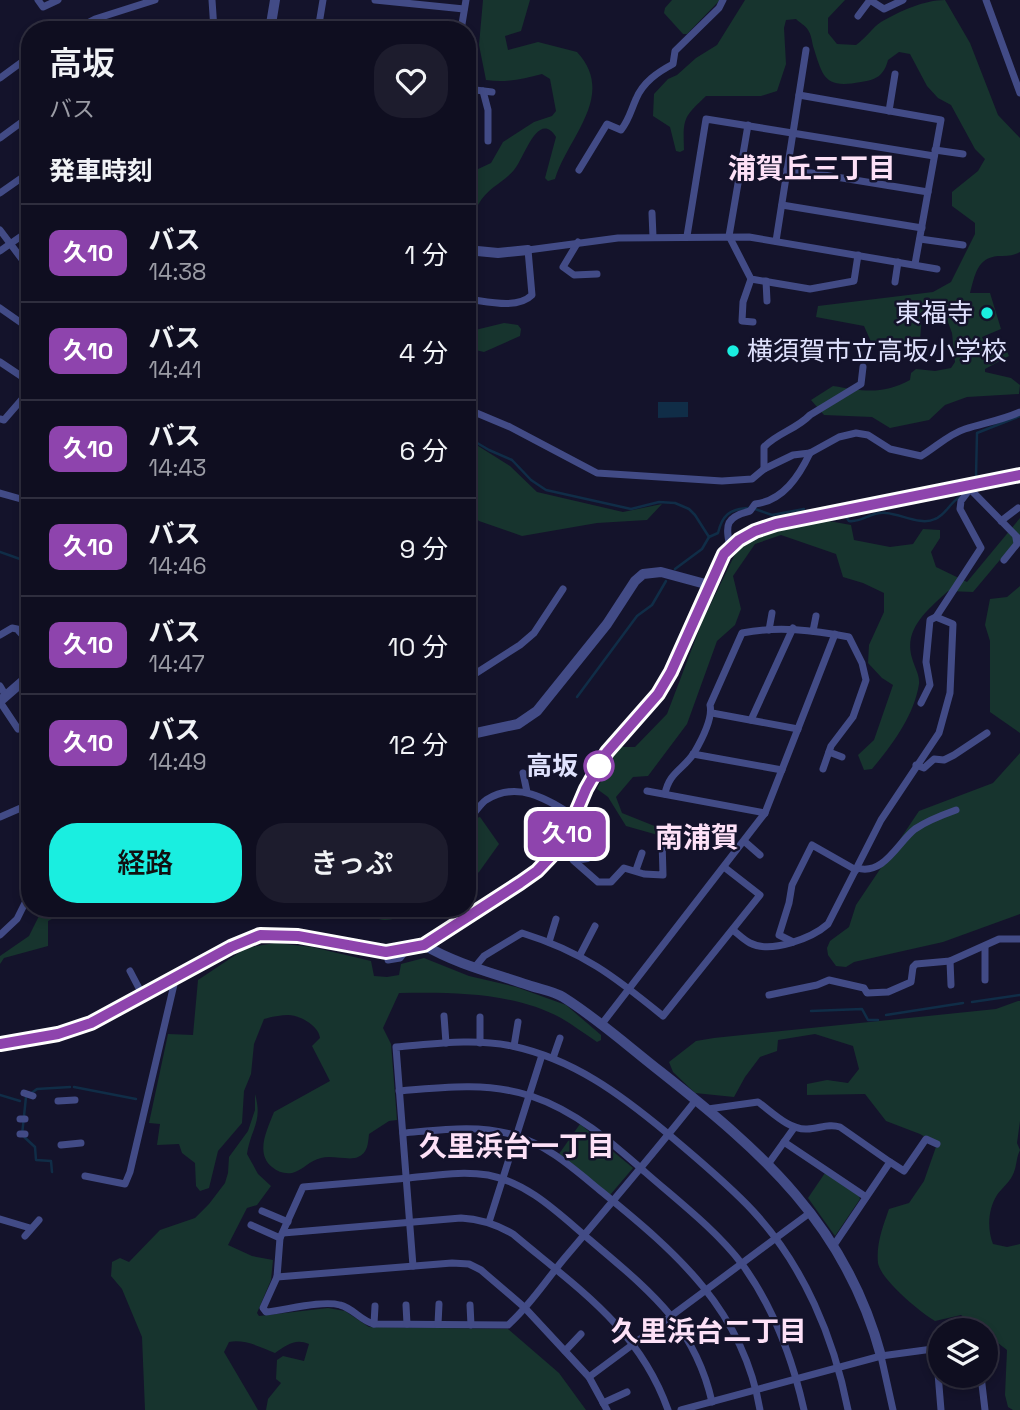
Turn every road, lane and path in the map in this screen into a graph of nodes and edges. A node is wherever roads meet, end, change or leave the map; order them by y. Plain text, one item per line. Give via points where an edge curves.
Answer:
1 (38, 0) edge
2 (58, 0) edge
3 (155, 0) edge
4 (212, 0) edge
5 (275, 0) edge
6 (323, 0) edge
7 (375, 0) edge
8 (466, 0) edge
9 (723, 0) edge
10 (903, 0) edge
11 (986, 0) edge
12 (146, 1) edge
13 (464, 9) junction
14 (858, 16) dead end
15 (91, 21) edge
16 (213, 21) edge
17 (272, 21) edge
18 (320, 21) edge
19 (462, 21) edge
20 (806, 50) dead end
21 (21, 63) edge
22 (895, 74) dead end
23 (0, 78) edge
24 (476, 90) edge
25 (482, 91) junction
26 (492, 92) dead end
27 (1020, 93) edge
28 (799, 95) junction
29 (889, 111) junction
30 (21, 123) edge
31 (748, 125) junction
32 (488, 129) junction
33 (498, 129) dead end
34 (793, 133) junction
35 (0, 138) edge
36 (488, 141) dead end
37 (935, 153) junction
38 (963, 154) dead end
39 (787, 169) junction
40 (579, 170) dead end
41 (21, 178) edge
42 (928, 192) junction
43 (0, 193) edge
44 (782, 205) junction
45 (652, 213) dead end
46 (922, 228) junction
47 (0, 230) edge
48 (687, 236) junction
49 (729, 236) junction
50 (21, 237) edge
51 (653, 237) junction
52 (920, 239) junction
53 (578, 242) junction
54 (776, 242) junction
55 (11, 244) junction
56 (963, 245) dead end
57 (528, 250) junction
58 (0, 251) edge
59 (476, 251) edge
60 (858, 255) junction
61 (21, 258) edge
62 (898, 262) junction
63 (915, 264) junction
64 (937, 269) dead end
65 (597, 274) dead end
66 (751, 279) junction
67 (766, 281) junction
68 (895, 282) dead end
69 (476, 300) edge
70 (767, 301) dead end
71 (0, 309) edge
72 (753, 322) dead end
73 (21, 323) edge
74 (0, 362) edge
75 (863, 367) dead end
76 (21, 376) edge
77 (21, 400) edge
78 (1020, 412) edge
79 (476, 413) edge
80 (0, 419) edge
81 (810, 453) junction
82 (764, 469) junction
83 (1020, 475) edge
84 (776, 485) dead end
85 (970, 487) junction
86 (783, 492) junction
87 (0, 493) edge
88 (21, 499) edge
89 (1017, 508) dead end
90 (1001, 521) junction
91 (1018, 539) edge
92 (730, 547) junction
93 (1004, 560) dead end
94 (709, 585) junction
95 (563, 589) dead end
96 (772, 613) dead end
97 (816, 616) dead end
98 (936, 617) junction
99 (793, 628) junction
100 (769, 630) junction
101 (813, 631) junction
102 (21, 633) edge
103 (835, 634) junction
104 (0, 635) edge
105 (476, 673) edge
106 (866, 680) junction
107 (21, 683) edge
108 (0, 686) edge
109 (872, 687) dead end
110 (2, 700) edge
111 (921, 703) dead end
112 (712, 712) junction
113 (853, 717) junction
114 (751, 720) junction
115 (863, 720) dead end
116 (18, 729) dead end
117 (798, 729) junction
118 (476, 733) edge
119 (987, 733) dead end
120 (829, 752) junction
121 (693, 754) junction
122 (842, 757) dead end
123 (916, 765) junction
124 (823, 769) dead end
125 (782, 770) junction
126 (523, 773) dead end
127 (647, 791) dead end
128 (527, 792) junction
129 (665, 794) junction
130 (21, 808) edge
131 (476, 810) edge
132 (956, 810) dead end
133 (577, 811) junction
134 (765, 813) junction
135 (0, 817) edge
136 (662, 840) dead end
137 (744, 841) junction
138 (559, 848) junction
139 (642, 853) dead end
140 (760, 855) dead end
141 (573, 857) junction
142 (724, 867) junction
143 (857, 869) junction
144 (636, 870) junction
145 (21, 911) edge
146 (476, 911) edge
147 (467, 917) edge
148 (556, 919) dead end
149 (595, 926) dead end
150 (733, 930) junction
151 (0, 935) edge
152 (1020, 939) edge
153 (549, 942) junction
154 (794, 942) junction
155 (424, 945) junction
156 (985, 946) junction
157 (408, 948) junction
158 (580, 955) junction
159 (388, 960) dead end
160 (950, 961) junction
161 (475, 967) junction
162 (130, 971) dead end
163 (176, 976) junction
164 (985, 980) dead end
165 (951, 985) dead end
166 (629, 988) junction
167 (142, 994) junction
168 (768, 995) dead end
169 (444, 1016) dead end
170 (481, 1017) dead end
171 (518, 1022) dead end
172 (601, 1025) junction
173 (560, 1038) dead end
174 (480, 1042) junction
175 (446, 1043) junction
176 (0, 1044) edge
177 (514, 1046) junction
178 (542, 1055) junction
179 (553, 1058) junction
180 (399, 1091) junction
181 (530, 1095) junction
182 (75, 1100) dead end
183 (696, 1100) junction
184 (58, 1101) dead end
185 (708, 1109) junction
186 (839, 1115) dead end
187 (832, 1124) junction
188 (794, 1128) junction
189 (403, 1133) junction
190 (515, 1135) junction
191 (668, 1135) junction
192 (784, 1142) junction
193 (81, 1143) dead end
194 (937, 1144) dead end
195 (61, 1145) dead end
196 (890, 1162) junction
197 (769, 1163) junction
198 (641, 1169) junction
199 (85, 1176) dead end
200 (406, 1178) junction
201 (502, 1179) junction
202 (866, 1197) junction
203 (613, 1201) junction
204 (262, 1211) dead end
205 (811, 1212) junction
206 (0, 1219) edge
207 (39, 1220) dead end
208 (288, 1222) junction
209 (409, 1222) junction
210 (489, 1222) junction
211 (251, 1225) dead end
212 (584, 1235) junction
213 (282, 1236) junction
214 (775, 1239) junction
215 (834, 1245) junction
216 (741, 1264) junction
217 (413, 1266) junction
218 (555, 1269) junction
219 (277, 1277) junction
220 (708, 1290) junction
221 (439, 1304) dead end
222 (406, 1305) dead end
223 (470, 1305) dead end
224 (375, 1306) dead end
225 (524, 1307) junction
226 (671, 1317) junction
227 (374, 1324) junction
228 (407, 1324) junction
229 (438, 1324) junction
230 (471, 1325) junction
231 (581, 1334) dead end
232 (634, 1344) junction
233 (928, 1350) edge
234 (565, 1351) junction
235 (881, 1356) junction
236 (839, 1368) junction
237 (589, 1377) junction
238 (797, 1379) junction
239 (940, 1388) edge
240 (983, 1388) edge
241 (756, 1390) junction
242 (627, 1392) dead end
243 (712, 1402) junction
244 (605, 1406) edge
245 (668, 1410) edge
246 (681, 1410) edge
247 (760, 1410) edge
248 (804, 1410) edge
249 (848, 1410) edge
250 (893, 1410) edge
251 (941, 1410) edge
252 (985, 1410) edge

1 - 2 street via 43,7
3 - 12 street
4 - 16 street
5 - 17 street
6 - 18 street
7 - 13 street
8 - 13 street
9 - 40 street via 675,51 673,64 643,86 621,130 607,124
10 - 14 street via 884,9 870,0
11 - 27 street
12 - 15 street
13 - 19 street
20 - 28 street
21 - 23 street
22 - 29 street
24 - 25 street
25 - 26 street
25 - 32 street
28 - 29 street
28 - 34 street
29 - 37 street via 941,120
30 - 35 street
31 - 34 street
31 - 48 street via 706,119
31 - 49 street
32 - 33 street
32 - 36 street
34 - 37 street
34 - 39 street
37 - 38 street
37 - 42 street
39 - 42 street
39 - 44 street
41 - 43 street
42 - 46 street
44 - 46 street
44 - 54 street
45 - 51 street
46 - 52 street
47 - 55 street
48 - 49 street
48 - 51 street
49 - 54 street
49 - 66 street
50 - 55 street
51 - 53 street
52 - 56 street
52 - 63 street
53 - 57 street
53 - 65 street via 563,267 574,275
54 - 60 street
55 - 58 street
55 - 61 street
57 - 59 street
57 - 69 street via 531,295 526,301
60 - 62 street
60 - 67 street via 854,281 810,289
62 - 63 street
62 - 68 street
63 - 64 street
66 - 67 street
66 - 72 street via 741,321
67 - 70 street
71 - 73 street
74 - 76 street
75 - 82 street via 861,384 772,438 764,447
77 - 80 street
78 - 81 street via 965,429 921,456 890,449 856,433
79 - 82 street via 597,473 722,481 752,479
81 - 82 street via 793,455
81 - 86 street
83 - 85 main road
84 - 86 street
85 - 90 street
85 - 92 main road via 766,526
85 - 98 street via 960,509 981,548
86 - 92 street via 728,523
87 - 88 street
89 - 90 street
90 - 91 street
91 - 93 street
92 - 94 main road
94 - 118 street via 661,572 643,574 537,711 518,724
94 - 133 main road via 671,672 607,752
95 - 105 street via 534,632
96 - 100 street
97 - 101 street
98 - 111 street via 930,620 926,662 930,685
98 - 123 street via 953,624 950,693 939,733
99 - 100 street
99 - 101 street
99 - 114 street
100 - 112 street via 742,633 710,705
101 - 103 street
102 - 104 street via 12,628
103 - 106 street via 849,637
103 - 117 street
106 - 109 street
106 - 113 street
107 - 110 street
108 - 110 street
110 - 116 street
112 - 114 street
112 - 121 street
113 - 115 street
113 - 120 street
114 - 117 street
117 - 125 street
119 - 123 street via 944,760 934,760 924,768
120 - 122 street
120 - 124 street
121 - 125 street
121 - 129 street via 667,780
123 - 143 street via 865,847
125 - 134 street
126 - 128 street
127 - 129 street
128 - 131 street via 505,791
128 - 133 street
129 - 134 street
130 - 135 street
132 - 143 street via 926,821 883,862
133 - 138 main road
133 - 141 street via 584,808 601,835 590,858
134 - 137 street
136 - 144 street via 663,875
137 - 140 street
137 - 142 street
138 - 141 street
138 - 146 main road via 537,871
139 - 144 street
141 - 144 street via 598,882 611,882 624,868
142 - 150 street via 760,895
142 - 166 street
143 - 154 street via 828,924
143 - 154 street via 812,845 792,885 779,935
145 - 151 street
147 - 155 main road
148 - 153 street
149 - 158 street
150 - 154 street via 758,946
150 - 166 street via 663,1016
152 - 156 street via 999,939
153 - 158 street
153 - 161 street via 522,933 484,956
155 - 157 main road
155 - 161 street
156 - 160 street
156 - 164 street
157 - 159 street via 400,958
157 - 163 main road via 386,952 298,936 260,935
158 - 166 street
160 - 165 street
160 - 168 street via 916,964 911,982 888,992 867,993 864,988 829,980
161 - 172 street via 561,996
162 - 167 street
163 - 167 main road
163 - 199 street via 125,1184
166 - 172 street
167 - 176 main road via 73,1030
169 - 175 street
170 - 174 street
171 - 177 street
172 - 183 street
173 - 179 street
174 - 175 street
174 - 177 street
175 - 180 street via 396,1047
177 - 178 street
178 - 179 street
178 - 181 street
179 - 191 street via 605,1084
180 - 181 street via 479,1086
180 - 189 street
181 - 190 street
181 - 198 street via 579,1119
182 - 184 street
183 - 185 street
183 - 191 street
185 - 188 street via 758,1102
185 - 197 street
186 - 187 street
187 - 188 street
187 - 196 street
188 - 192 street
189 - 190 street via 460,1129
189 - 200 street
190 - 201 street
190 - 203 street via 566,1162
191 - 198 street
191 - 214 street via 735,1193
192 - 197 street
192 - 202 street
193 - 195 street
194 - 196 street via 926,1139 904,1171
196 - 202 street
197 - 205 street
198 - 203 street
198 - 216 street via 714,1233
200 - 201 street via 462,1173
200 - 208 street via 303,1187
200 - 209 street
201 - 210 street
201 - 212 street via 546,1202
202 - 215 street
203 - 212 street
203 - 220 street via 679,1258
204 - 208 street
205 - 214 street
205 - 215 street
206 - 207 street via 27,1232
208 - 213 street
209 - 210 street via 461,1218
209 - 213 street
209 - 217 street
210 - 218 street via 513,1234
211 - 213 street
212 - 218 street
212 - 226 street via 633,1276
213 - 219 street
214 - 216 street
214 - 236 street via 812,1299
215 - 235 street via 863,1301
216 - 220 street
216 - 238 street via 776,1321
217 - 219 street
217 - 225 street via 469,1264
218 - 225 street
218 - 232 street
219 - 227 street via 263,1308 266,1312 331,1304 348,1308
220 - 226 street
220 - 241 street via 742,1349
221 - 229 street
222 - 228 street
223 - 230 street
224 - 227 street
225 - 230 street via 508,1325
225 - 234 street
226 - 232 street
226 - 243 street via 694,1354
227 - 228 street
228 - 229 street
229 - 230 street
231 - 234 street
232 - 237 street
232 - 245 street
233 - 235 street
234 - 237 street
235 - 236 street
235 - 250 street
236 - 238 street
236 - 249 street
237 - 244 street
238 - 241 street
238 - 248 street
239 - 251 street
240 - 252 street
241 - 243 street
241 - 247 street
242 - 244 street
243 - 246 street

